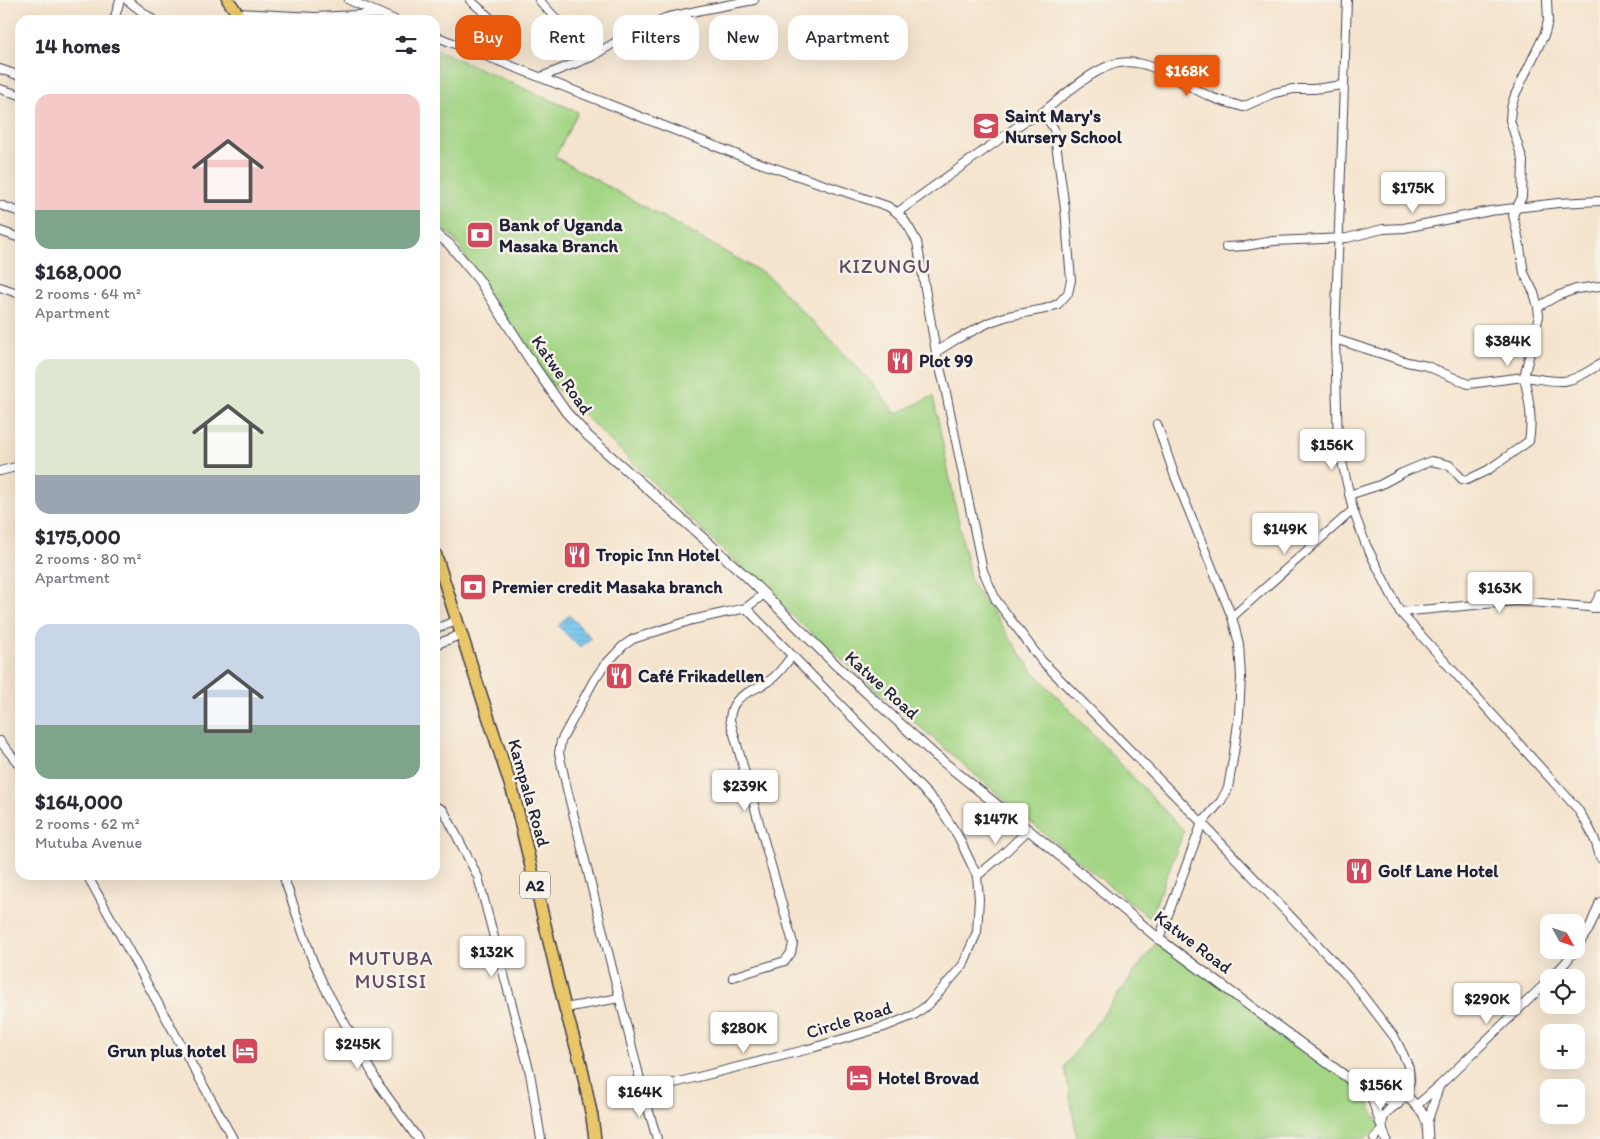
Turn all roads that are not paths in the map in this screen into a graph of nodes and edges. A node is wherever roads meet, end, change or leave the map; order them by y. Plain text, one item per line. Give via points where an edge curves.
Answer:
1 (120, 0) edge
2 (127, 0) edge
3 (228, 0) edge
4 (349, 0) edge
5 (470, 0) edge
6 (539, 0) edge
7 (754, 0) edge
8 (1347, 0) edge
9 (1547, 0) edge
10 (379, 14) joint
11 (116, 15) edge
12 (146, 15) edge
13 (239, 15) edge
14 (358, 15) edge
15 (552, 15) edge
16 (440, 38) edge
17 (603, 49) edge
18 (583, 60) edge
19 (501, 62) junction
20 (0, 69) edge
21 (15, 74) edge
22 (541, 77) junction
23 (1343, 85) junction
24 (0, 89) edge
25 (15, 94) edge
26 (1037, 117) junction
27 (1600, 201) edge
28 (0, 205) edge
29 (1516, 208) junction
30 (15, 210) edge
31 (898, 212) junction
32 (0, 231) edge
33 (15, 236) edge
34 (440, 237) edge
35 (1339, 237) junction
36 (1226, 247) dead end
37 (1600, 286) edge
38 (0, 287) edge
39 (15, 292) edge
40 (1538, 307) junction
41 (1335, 339) junction
42 (936, 352) junction
43 (1600, 364) edge
44 (1528, 366) junction
45 (1524, 377) junction
46 (1539, 378) junction
47 (1157, 424) dead end
48 (15, 467) edge
49 (0, 471) edge
50 (1350, 495) junction
51 (1353, 510) junction
52 (440, 568) edge
53 (764, 594) junction
54 (1600, 595) edge
55 (746, 608) junction
56 (1596, 608) edge
57 (1400, 612) junction
58 (1232, 617) junction
59 (456, 621) junction
60 (440, 627) edge
61 (462, 634) junction
62 (440, 643) edge
63 (792, 656) junction
64 (0, 741) edge
65 (15, 760) edge
66 (440, 808) edge
67 (1202, 823) junction
68 (1028, 830) junction
69 (1600, 857) edge
70 (978, 876) junction
71 (90, 880) edge
72 (285, 880) edge
73 (1600, 902) edge
74 (1585, 935) edge
75 (1159, 938) junction
76 (1568, 959) edge
77 (1559, 969) edge
78 (733, 978) dead end
79 (1540, 989) edge
80 (619, 998) junction
81 (565, 1008) junction
82 (1440, 1085) junction
83 (644, 1091) junction
84 (1371, 1095) junction
85 (1406, 1095) junction
86 (1398, 1104) junction
87 (1416, 1106) junction
88 (1427, 1124) junction
89 (1382, 1127) junction
90 (233, 1139) edge
91 (418, 1139) edge
92 (541, 1139) edge
93 (595, 1139) edge
94 (657, 1139) edge
95 (1374, 1139) edge
96 (1386, 1139) edge
97 (1421, 1139) edge
98 (1428, 1139) edge

1 - 11 street
2 - 12 street
3 - 13 main road
4 - 10 street
5 - 19 street via 510,38
6 - 15 street
7 - 17 street via 665,18
8 - 23 street
9 - 29 street via 1545,32 1511,108 1510,120 1523,161 1522,197
10 - 14 street
16 - 19 street
18 - 22 street
19 - 22 street
20 - 21 street
22 - 31 street via 748,159
23 - 26 street via 1274,93 1243,107 1207,96 1141,63 1118,62 1090,76
23 - 35 street
24 - 25 street
26 - 31 street via 1025,121
26 - 42 street via 1048,120 1054,129 1065,209 1071,280 1068,293 1058,304 990,322
27 - 29 street
28 - 30 street
29 - 35 street
29 - 40 street via 1513,215 1524,272
31 - 42 street via 917,242
32 - 33 street
34 - 53 street, Katwe Road via 479,280 566,412 588,436
35 - 36 street
35 - 41 street
37 - 40 street via 1576,289
38 - 39 street
40 - 44 street
41 - 45 street via 1427,366 1468,384
41 - 50 street via 1338,444
42 - 67 street via 983,571 996,600 1041,660
43 - 46 street via 1565,381
44 - 45 street
44 - 46 street
45 - 46 street
45 - 50 street via 1532,425 1529,441 1488,470 1462,480 1449,465 1431,461 1380,486
47 - 58 street
48 - 49 street
50 - 51 street
51 - 57 street via 1366,545
51 - 58 street
52 - 59 main road, A2
53 - 55 street
53 - 68 street, Katwe Road via 936,756
54 - 56 street
55 - 63 street, Circle Road
55 - 80 street via 692,620 633,639 623,646 594,680 561,740 559,753 566,790
56 - 57 street via 1517,601
57 - 69 street via 1576,807 1589,826
58 - 67 street via 1239,644 1241,677 1234,753 1228,788
59 - 60 street
59 - 61 main road, A2
61 - 62 street
61 - 81 main road, Kampala Road / A2 via 514,796
63 - 70 street, Circle Road via 938,805
63 - 78 street via 763,685 734,702 730,720 793,943 785,961
64 - 65 street
66 - 92 street via 478,877 530,1073
67 - 75 street
67 - 85 street via 1350,979 1378,1014 1395,1038 1409,1068
68 - 70 street
68 - 75 street, Katwe Road
70 - 83 street, Circle Road via 977,932 963,965 914,1015 806,1050
71 - 90 street
72 - 91 street via 324,986 379,1085
73 - 74 street
75 - 84 street, Katwe Road
76 - 77 street
79 - 82 street
80 - 81 street
80 - 83 street
81 - 93 main road, Kampala Road / A2 via 581,1064
82 - 87 street
82 - 88 street
83 - 94 street
84 - 86 street, Katwe Road
84 - 89 street
85 - 86 street
85 - 87 street
86 - 89 street via 1384,1116
87 - 88 street
88 - 97 street
88 - 98 street
89 - 95 street
89 - 96 street

